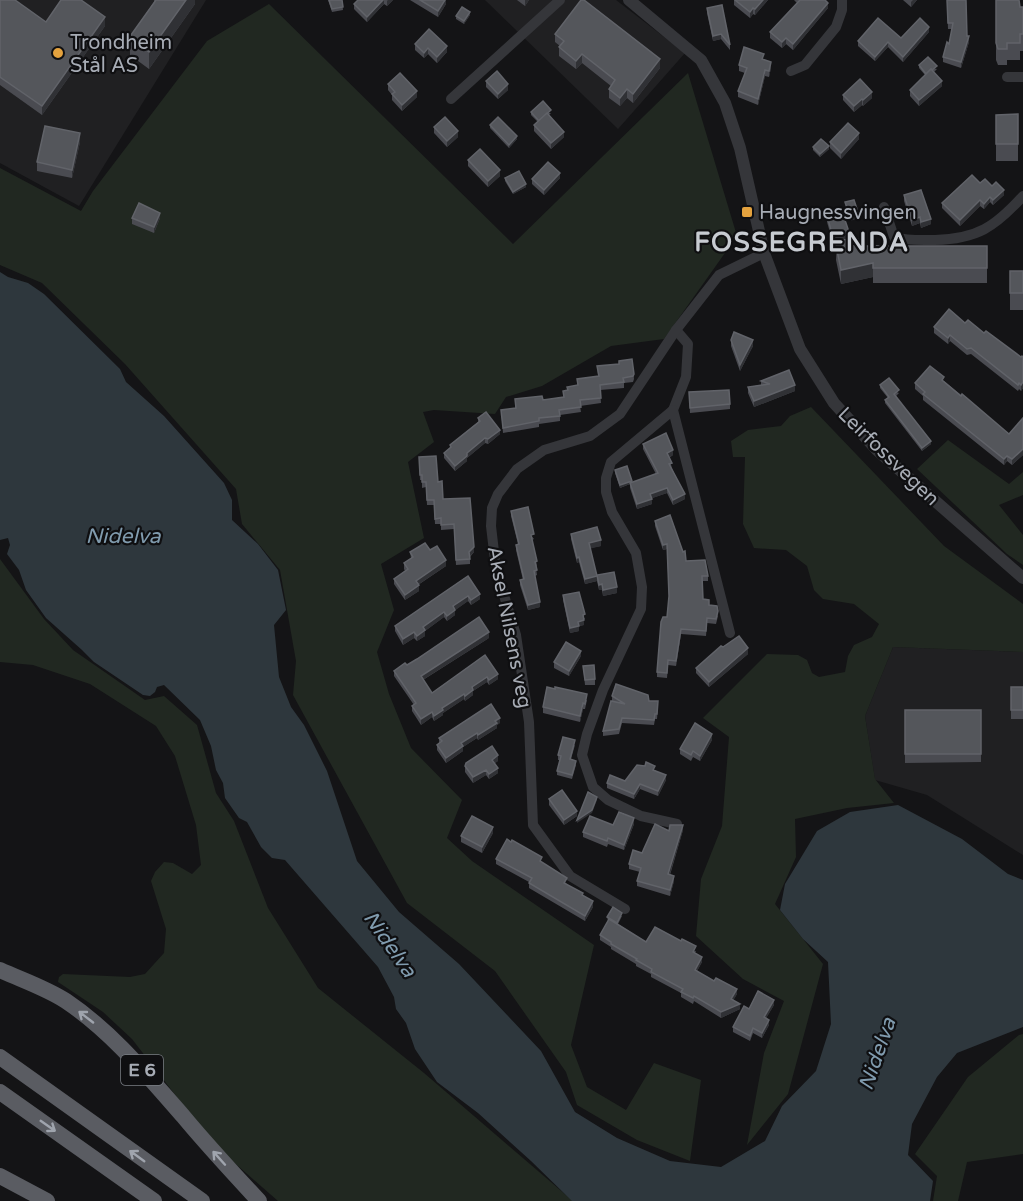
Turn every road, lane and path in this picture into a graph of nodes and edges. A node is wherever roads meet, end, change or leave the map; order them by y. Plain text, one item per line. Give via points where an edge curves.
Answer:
1 (560, 0) edge
2 (629, 0) edge
3 (842, 0) edge
4 (792, 71) dead end
5 (1007, 77) dead end
6 (1023, 77) edge
7 (451, 99) dead end
8 (1023, 196) edge
9 (884, 207) dead end
10 (764, 254) junction
11 (676, 330) junction
12 (673, 410) junction
13 (1023, 578) edge
14 (730, 633) dead end
15 (676, 824) edge
16 (625, 909) dead end
17 (0, 970) edge
18 (0, 1057) edge
19 (0, 1092) edge
20 (0, 1176) edge
21 (47, 1201) edge
22 (154, 1201) edge
23 (202, 1201) edge
24 (259, 1201) edge

1 - 7 street
2 - 10 street, Leirfossvegen via 701,60 725,103 740,148
3 - 4 street via 836,27 805,65
5 - 6 street
8 - 9 street via 991,226 952,240 908,241 894,237
10 - 11 street, Aksel Nilsens veg via 719,275
10 - 13 street, Leirfossvegen via 800,350 834,403 877,450
11 - 12 street via 688,344 686,376
11 - 16 street, Aksel Nilsens veg via 620,414 590,436 544,450 517,469 498,494 491,517 496,569 516,634 529,722 533,825 570,876
12 - 14 street
12 - 15 street via 611,462 606,478 612,512 636,553 642,587 640,609 603,690 582,755 593,787 608,800 641,816
24 -> 17 highway, E 6 via 106,1033 66,1001
23 -> 18 highway
19 -> 22 highway
20 - 21 highway

